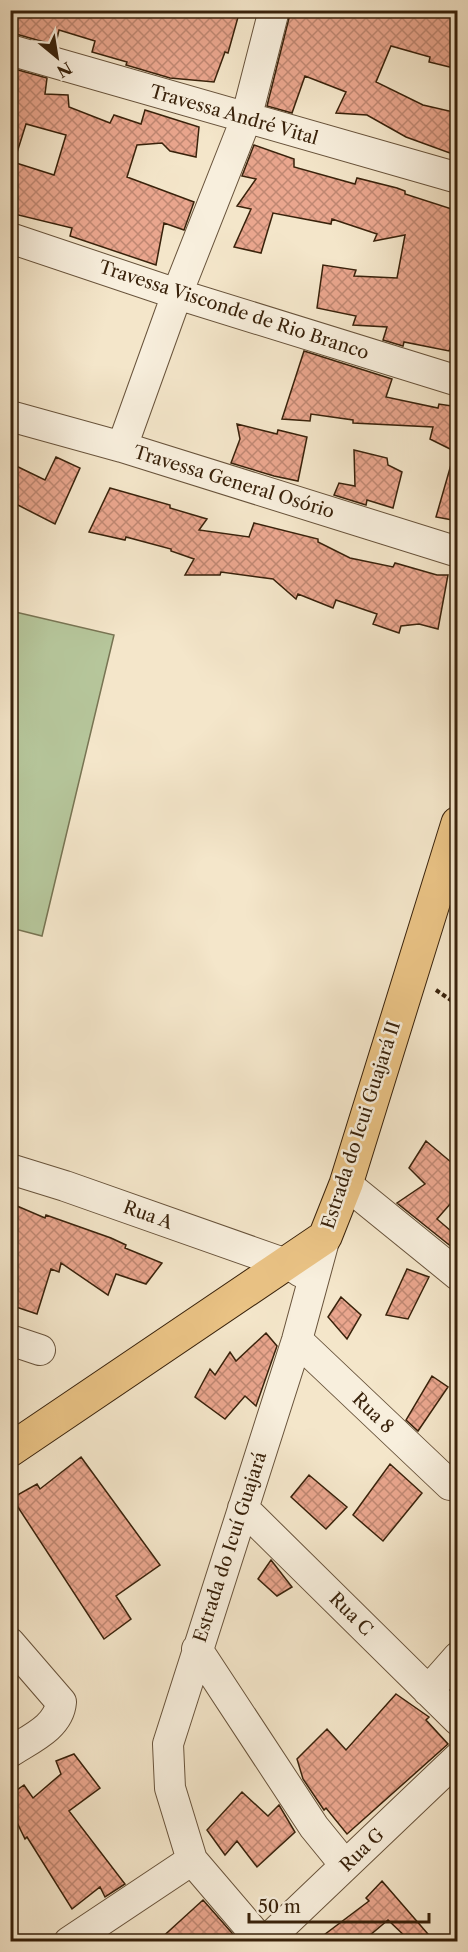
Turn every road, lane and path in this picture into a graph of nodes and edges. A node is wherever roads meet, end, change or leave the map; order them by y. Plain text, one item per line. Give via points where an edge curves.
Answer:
1 (274, 10) edge
2 (10, 50) edge
3 (246, 119) junction
4 (458, 178) edge
5 (10, 238) edge
6 (177, 294) junction
7 (458, 381) edge
8 (10, 416) edge
9 (122, 447) junction
10 (458, 552) edge
11 (458, 823) edge
12 (10, 1169) edge
13 (346, 1184) junction
14 (325, 1237) junction
15 (284, 1265) junction
16 (458, 1275) edge
17 (311, 1287) junction
18 (10, 1340) edge
19 (297, 1340) junction
20 (40, 1350) dead end
21 (10, 1450) edge
22 (450, 1485) dead end
23 (243, 1508) junction
24 (10, 1642) edge
25 (197, 1649) junction
26 (458, 1657) edge
27 (428, 1690) junction
28 (458, 1720) edge
29 (10, 1752) edge
30 (458, 1758) edge
31 (192, 1860) junction
32 (345, 1865) junction
33 (69, 1941) edge
34 (264, 1941) edge

1 - 3 street
2 - 3 street, Travessa André Vital
3 - 4 street, Travessa André Vital
3 - 6 street
5 - 6 street, Travessa Visconde de Rio Branco
6 - 7 street, Travessa Visconde de Rio Branco
6 - 9 street
8 - 9 street, Travessa General Osório
9 - 10 street, Travessa General Osório
11 - 13 main road, Estrada do Icui Guajará II
12 - 15 street, Rua A
13 - 14 main road, Estrada do Icui Guajará II
13 - 16 street
14 - 15 main road, Estrada do Icui Guajará II
14 - 17 street, Estrada do Icuí Guajará
15 - 17 street, Rua A via 302,1272
15 - 21 main road, Estrada do Icui Guajará II
17 - 19 street, Estrada do Icuí Guajará
18 - 20 street
19 - 22 street, Rua 8
19 - 23 street, Estrada do Icuí Guajará
23 - 25 street, Estrada do Icuí Guajará
23 - 27 street, Rua C
24 - 29 street via 61,1702 54,1722
25 - 31 street, Estrada do Icuí Guajará via 168,1744 170,1788
25 - 32 street via 314,1827
26 - 27 street
27 - 28 street, Rua C
30 - 32 street, Rua G
31 - 33 street
31 - 34 street
32 - 34 street, Rua G

